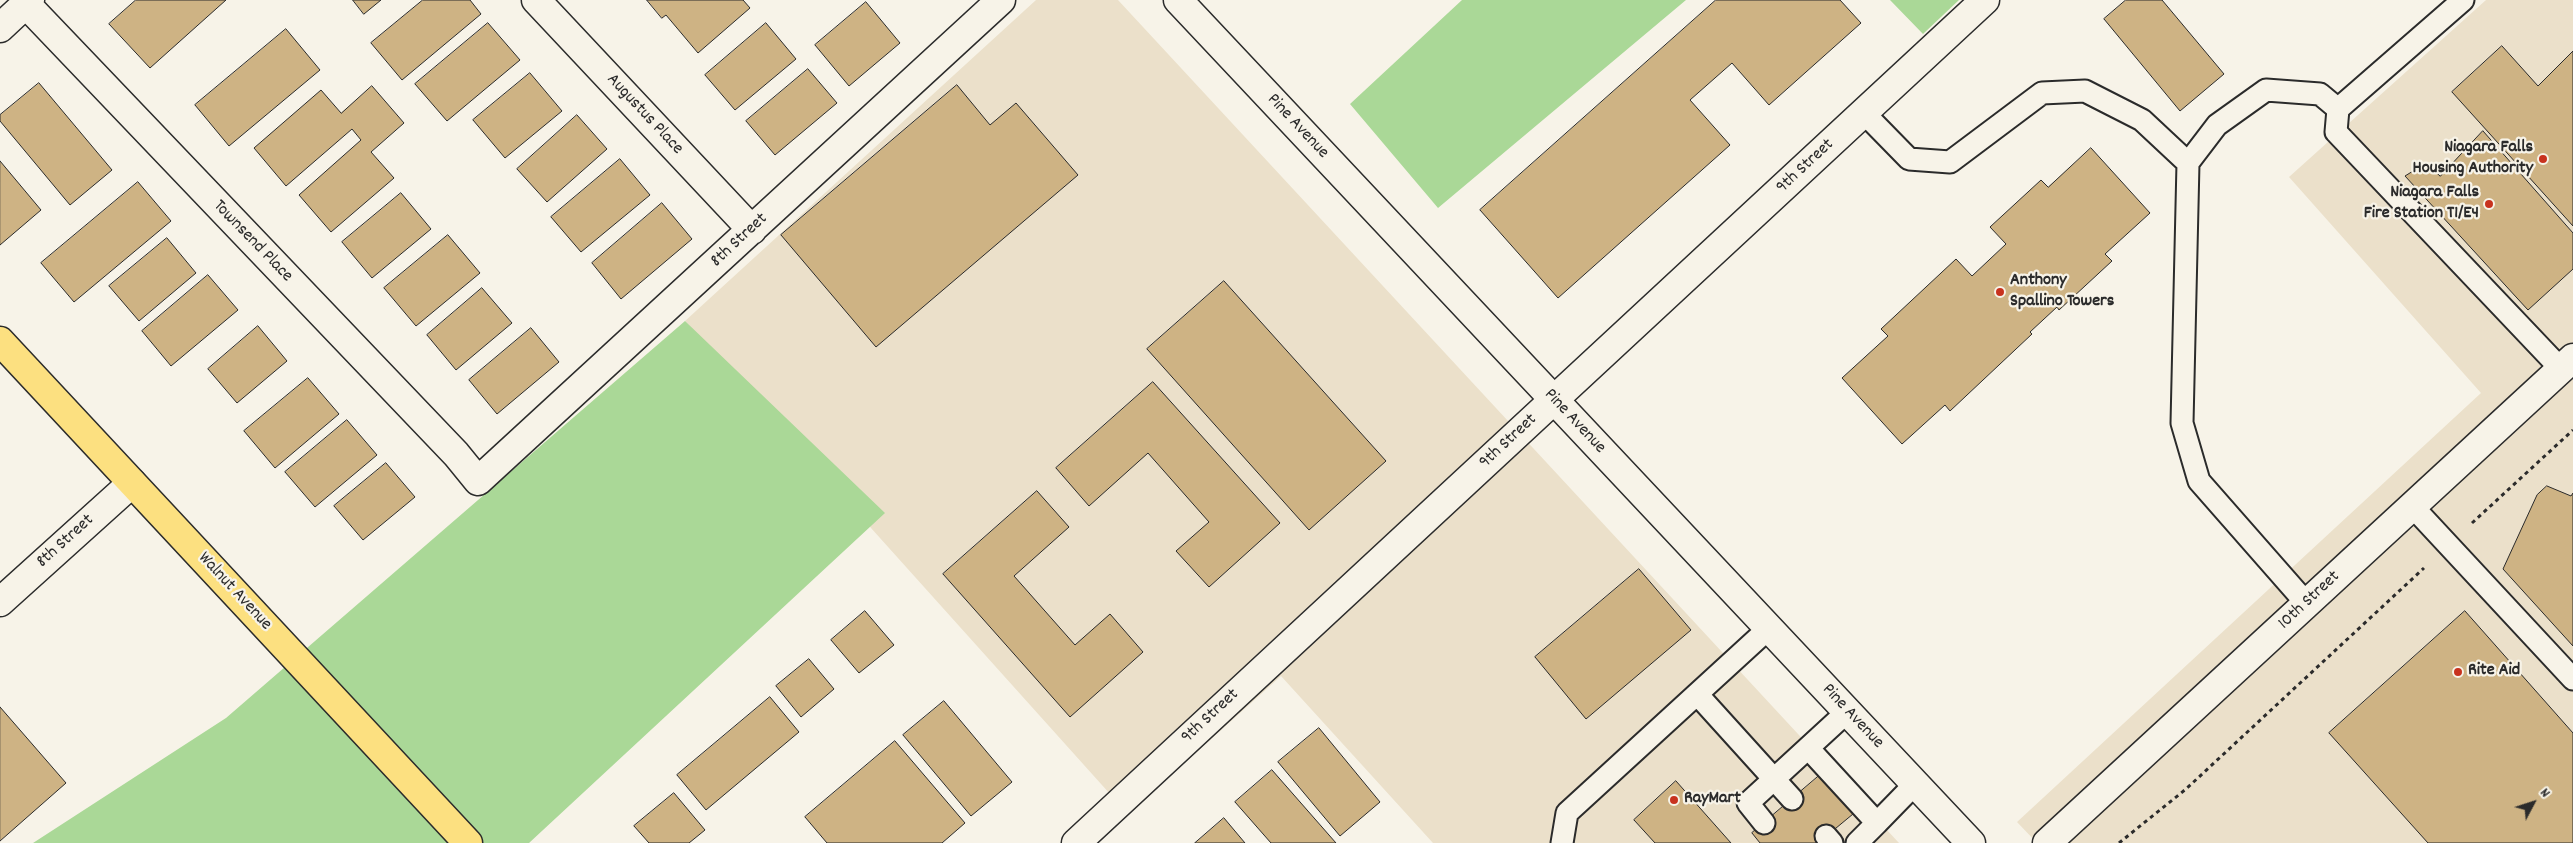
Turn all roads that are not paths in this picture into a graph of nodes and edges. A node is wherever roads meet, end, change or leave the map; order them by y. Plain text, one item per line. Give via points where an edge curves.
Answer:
1 (536, 0) edge
2 (1001, 0) edge
3 (1178, 0) edge
4 (1985, 0) edge
5 (2463, 0) edge
6 (28, 2) edge
7 (0, 28) edge
8 (2338, 110) junction
9 (1864, 113) junction
10 (2188, 164) junction
11 (752, 230) junction
12 (0, 340) edge
13 (2567, 363) edge
14 (1554, 401) junction
15 (478, 481) joint
16 (132, 483) junction
17 (2413, 507) junction
18 (0, 602) edge
19 (2307, 604) junction
20 (1768, 628) junction
21 (2573, 679) edge
22 (1697, 694) junction
23 (1847, 712) junction
24 (1809, 748) junction
25 (1776, 780) junction
26 (1915, 784) junction
27 (1792, 799) dead end
28 (1764, 823) dead end
29 (1877, 823) junction
30 (468, 843) edge
31 (1076, 843) edge
32 (1562, 843) edge
33 (1857, 843) edge
34 (1971, 843) edge
35 (2047, 843) edge

1 - 11 street, Augustus Place
2 - 11 street, 8th Street
3 - 14 street, Pine Avenue
4 - 9 street, 9th Street
5 - 8 lane
6 - 7 street
6 - 15 street, Townsend Place
8 - 10 lane via 2320,94 2266,90 2217,125
8 - 13 lane via 2336,132
9 - 10 lane via 1909,159 1950,162 2042,93 2086,91 2142,120
9 - 14 street, 9th Street
10 - 19 lane via 2182,423 2199,481
11 - 15 street, 8th Street
12 - 16 main road, Walnut Avenue
13 - 17 street, 10th Street
14 - 20 street, Pine Avenue
14 - 31 street, 9th Street
16 - 18 street, 8th Street
16 - 30 main road, Walnut Avenue
17 - 19 street, 10th Street
17 - 21 lane
19 - 35 street, 10th Street
20 - 22 lane
20 - 23 street, Pine Avenue
22 - 25 lane
22 - 32 lane via 1566,813
23 - 24 lane
23 - 26 street, Pine Avenue
24 - 25 lane
24 - 29 lane
25 - 27 lane
25 - 28 lane via 1748,803
26 - 29 lane
26 - 34 street, Pine Avenue
29 - 33 lane

